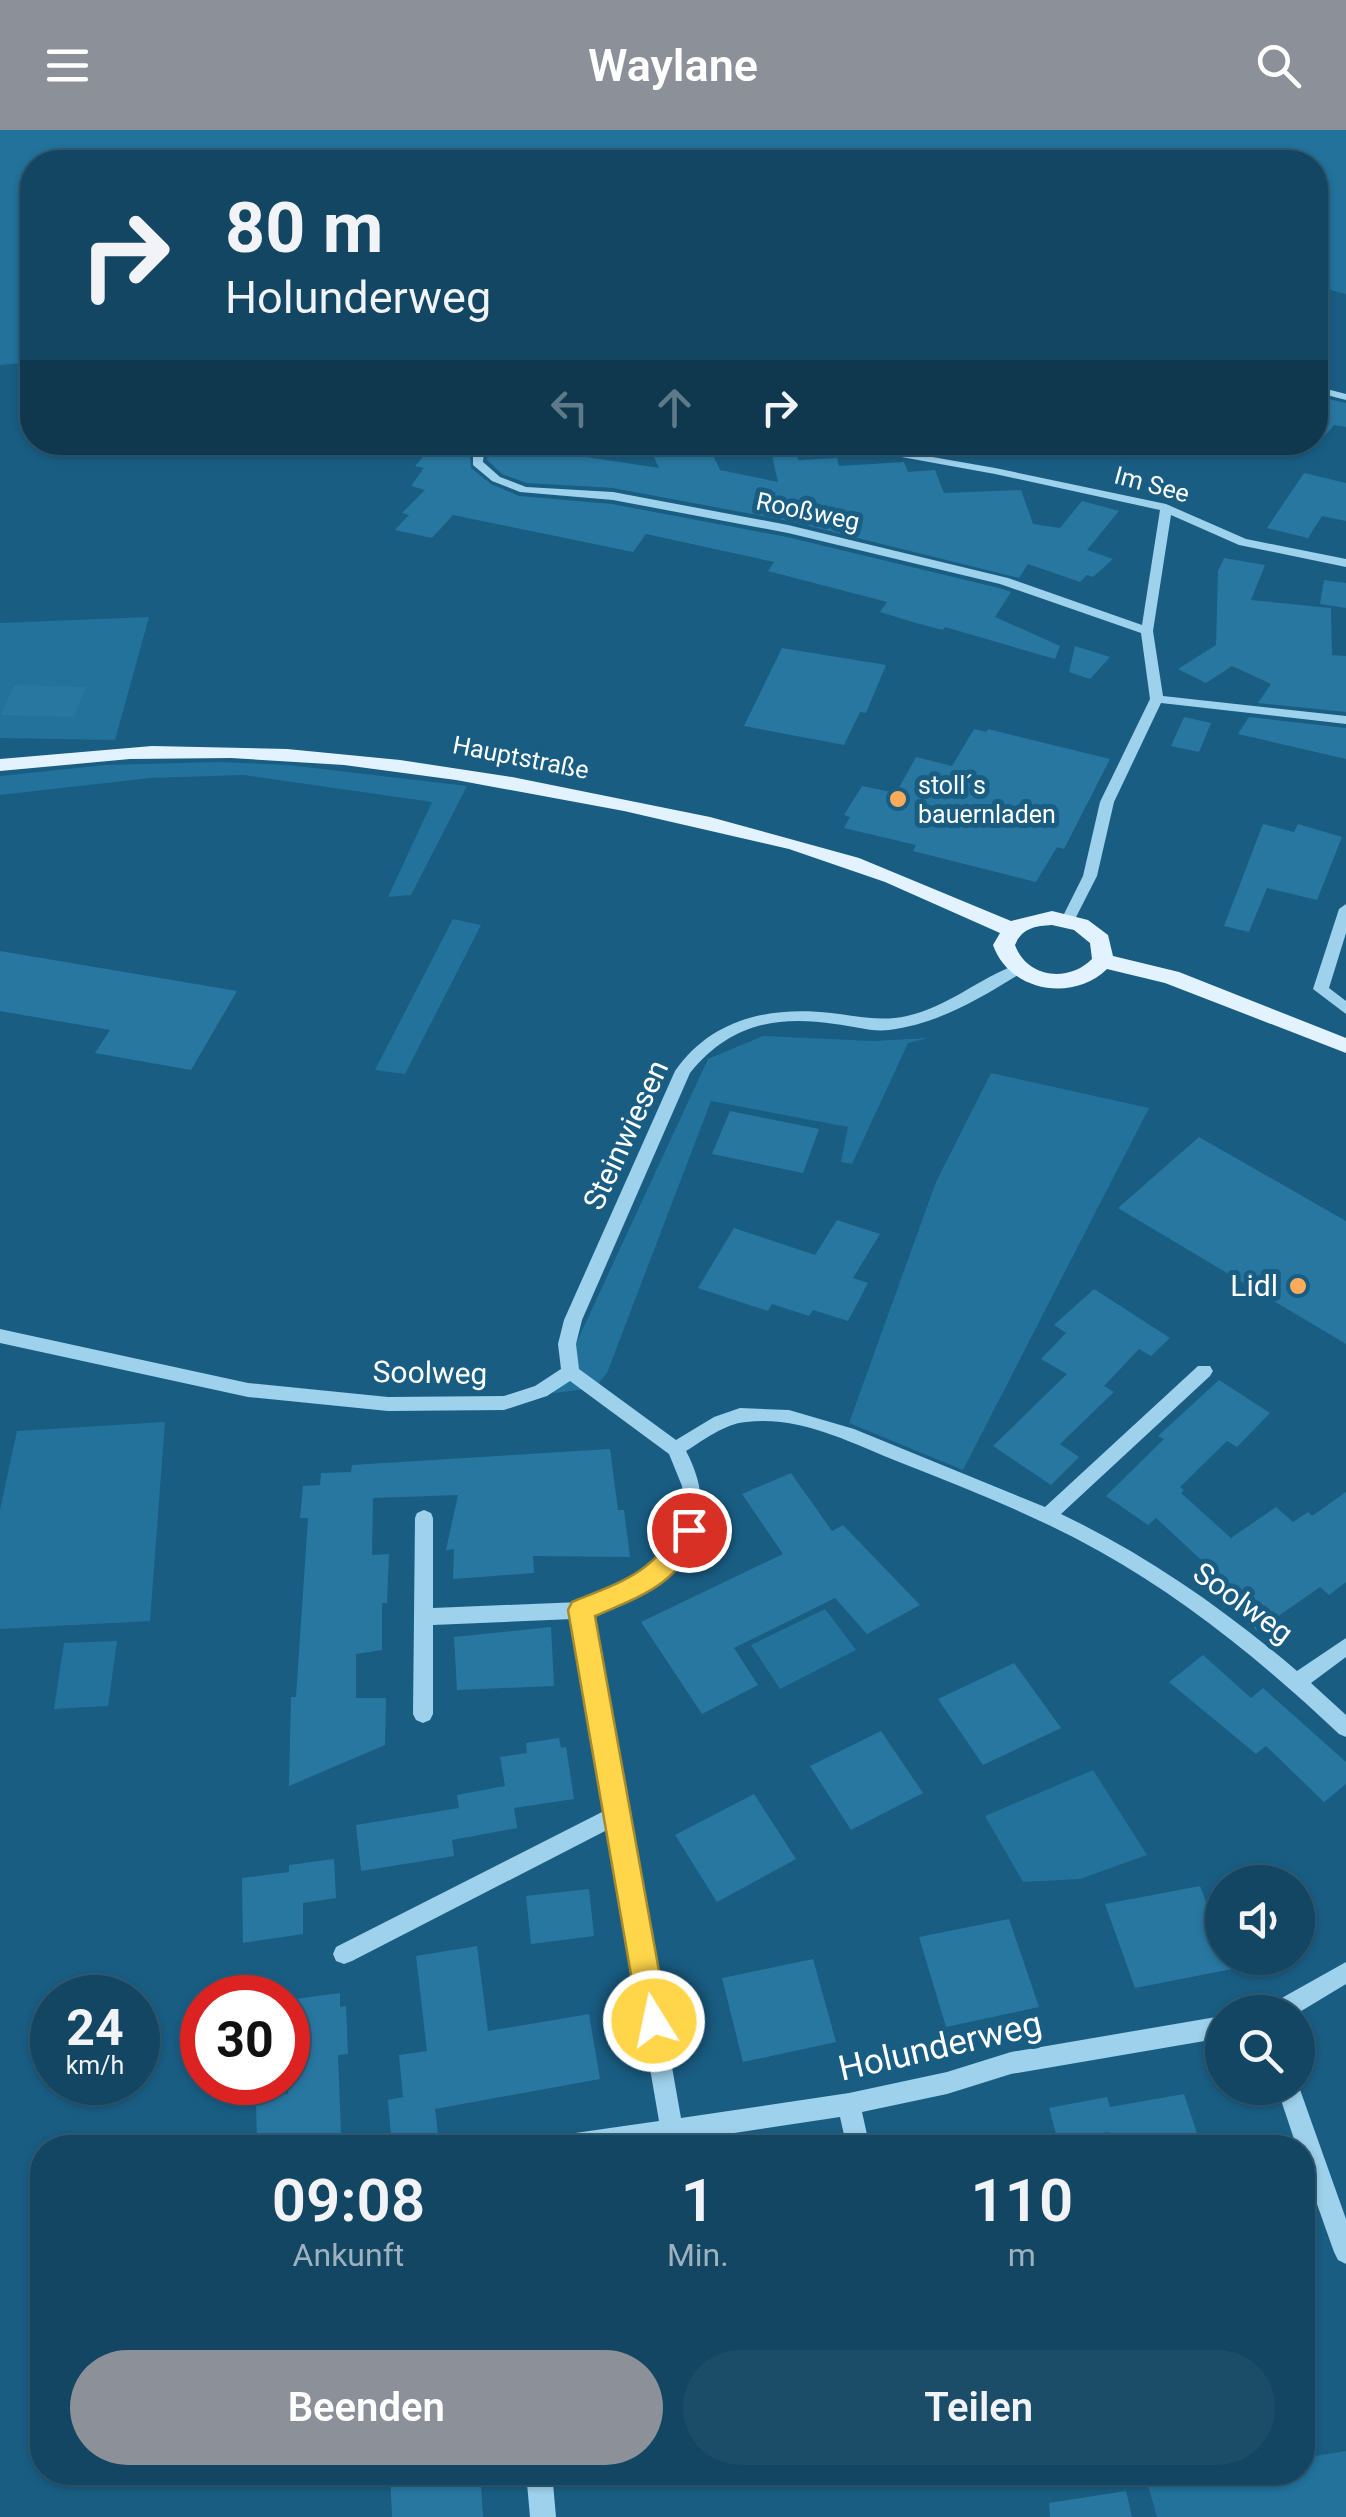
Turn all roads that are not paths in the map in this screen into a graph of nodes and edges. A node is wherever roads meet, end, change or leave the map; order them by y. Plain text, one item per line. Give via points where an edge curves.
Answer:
1 (478, 455) edge
2 (901, 455) edge
3 (1166, 508) junction
4 (1346, 563) edge
5 (1147, 630) junction
6 (1158, 699) junction
7 (1346, 720) edge
8 (0, 765) edge
9 (1346, 909) edge
10 (1068, 920) junction
11 (1012, 930) junction
12 (1103, 961) junction
13 (1018, 970) junction
14 (1346, 1009) edge
15 (1346, 1046) edge
16 (0, 1336) edge
17 (1204, 1371) dead end
18 (570, 1372) junction
19 (675, 1449) junction
20 (424, 1518) dead end
21 (1046, 1518) junction
22 (581, 1610) junction
23 (423, 1617) junction
24 (1346, 1646) edge
25 (1298, 1681) junction
26 (423, 1714) dead end
27 (1346, 1728) edge
28 (618, 1814) junction
29 (344, 1954) dead end
30 (1346, 1972) edge
31 (1308, 1995) edge
32 (1205, 2029) edge
33 (850, 2104) junction
34 (1294, 2105) edge
35 (672, 2130) junction
36 (639, 2135) edge
37 (856, 2135) edge
38 (1305, 2135) edge
39 (1315, 2164) edge
40 (1346, 2252) edge
41 (540, 2485) edge
42 (543, 2517) edge

1 - 5 street, Rooßweg via 478,464 496,479 524,490 614,496 788,528 1004,580
2 - 3 street, Im See
3 - 4 street, Im See via 1243,542
3 - 5 street
5 - 6 street
6 - 7 street
6 - 10 street via 1107,802 1090,876
8 - 11 main road, Hauptstraße via 172,751 432,769 778,840 914,885
9 - 14 street via 1321,989
10 - 11 main road via 1037,918
10 - 12 main road via 1100,940
11 - 13 main road via 1005,954
12 - 13 main road via 1090,975 1062,982
12 - 15 main road via 1172,977
13 - 18 street, Steinwiesen via 942,1012 881,1026 773,1016 744,1021 698,1049 573,1320
16 - 18 street, Soolweg via 248,1390 372,1403 504,1404
17 - 21 street
18 - 19 street
19 - 21 street, Soolweg via 745,1414 772,1414 840,1431
19 - 22 street via 688,1470 697,1510 681,1549 646,1584
20 - 23 street
21 - 25 street, Soolweg via 1130,1559
22 - 23 street
22 - 28 street
23 - 26 street
24 - 25 street, Soolweg
25 - 27 street, Soolweg
28 - 29 street
28 - 35 street
30 - 31 street
32 - 33 street, Holunderweg via 1011,2064
33 - 35 street, Holunderweg
33 - 37 street
34 - 38 street
35 - 36 street, Holunderweg
39 - 40 street
41 - 42 street

